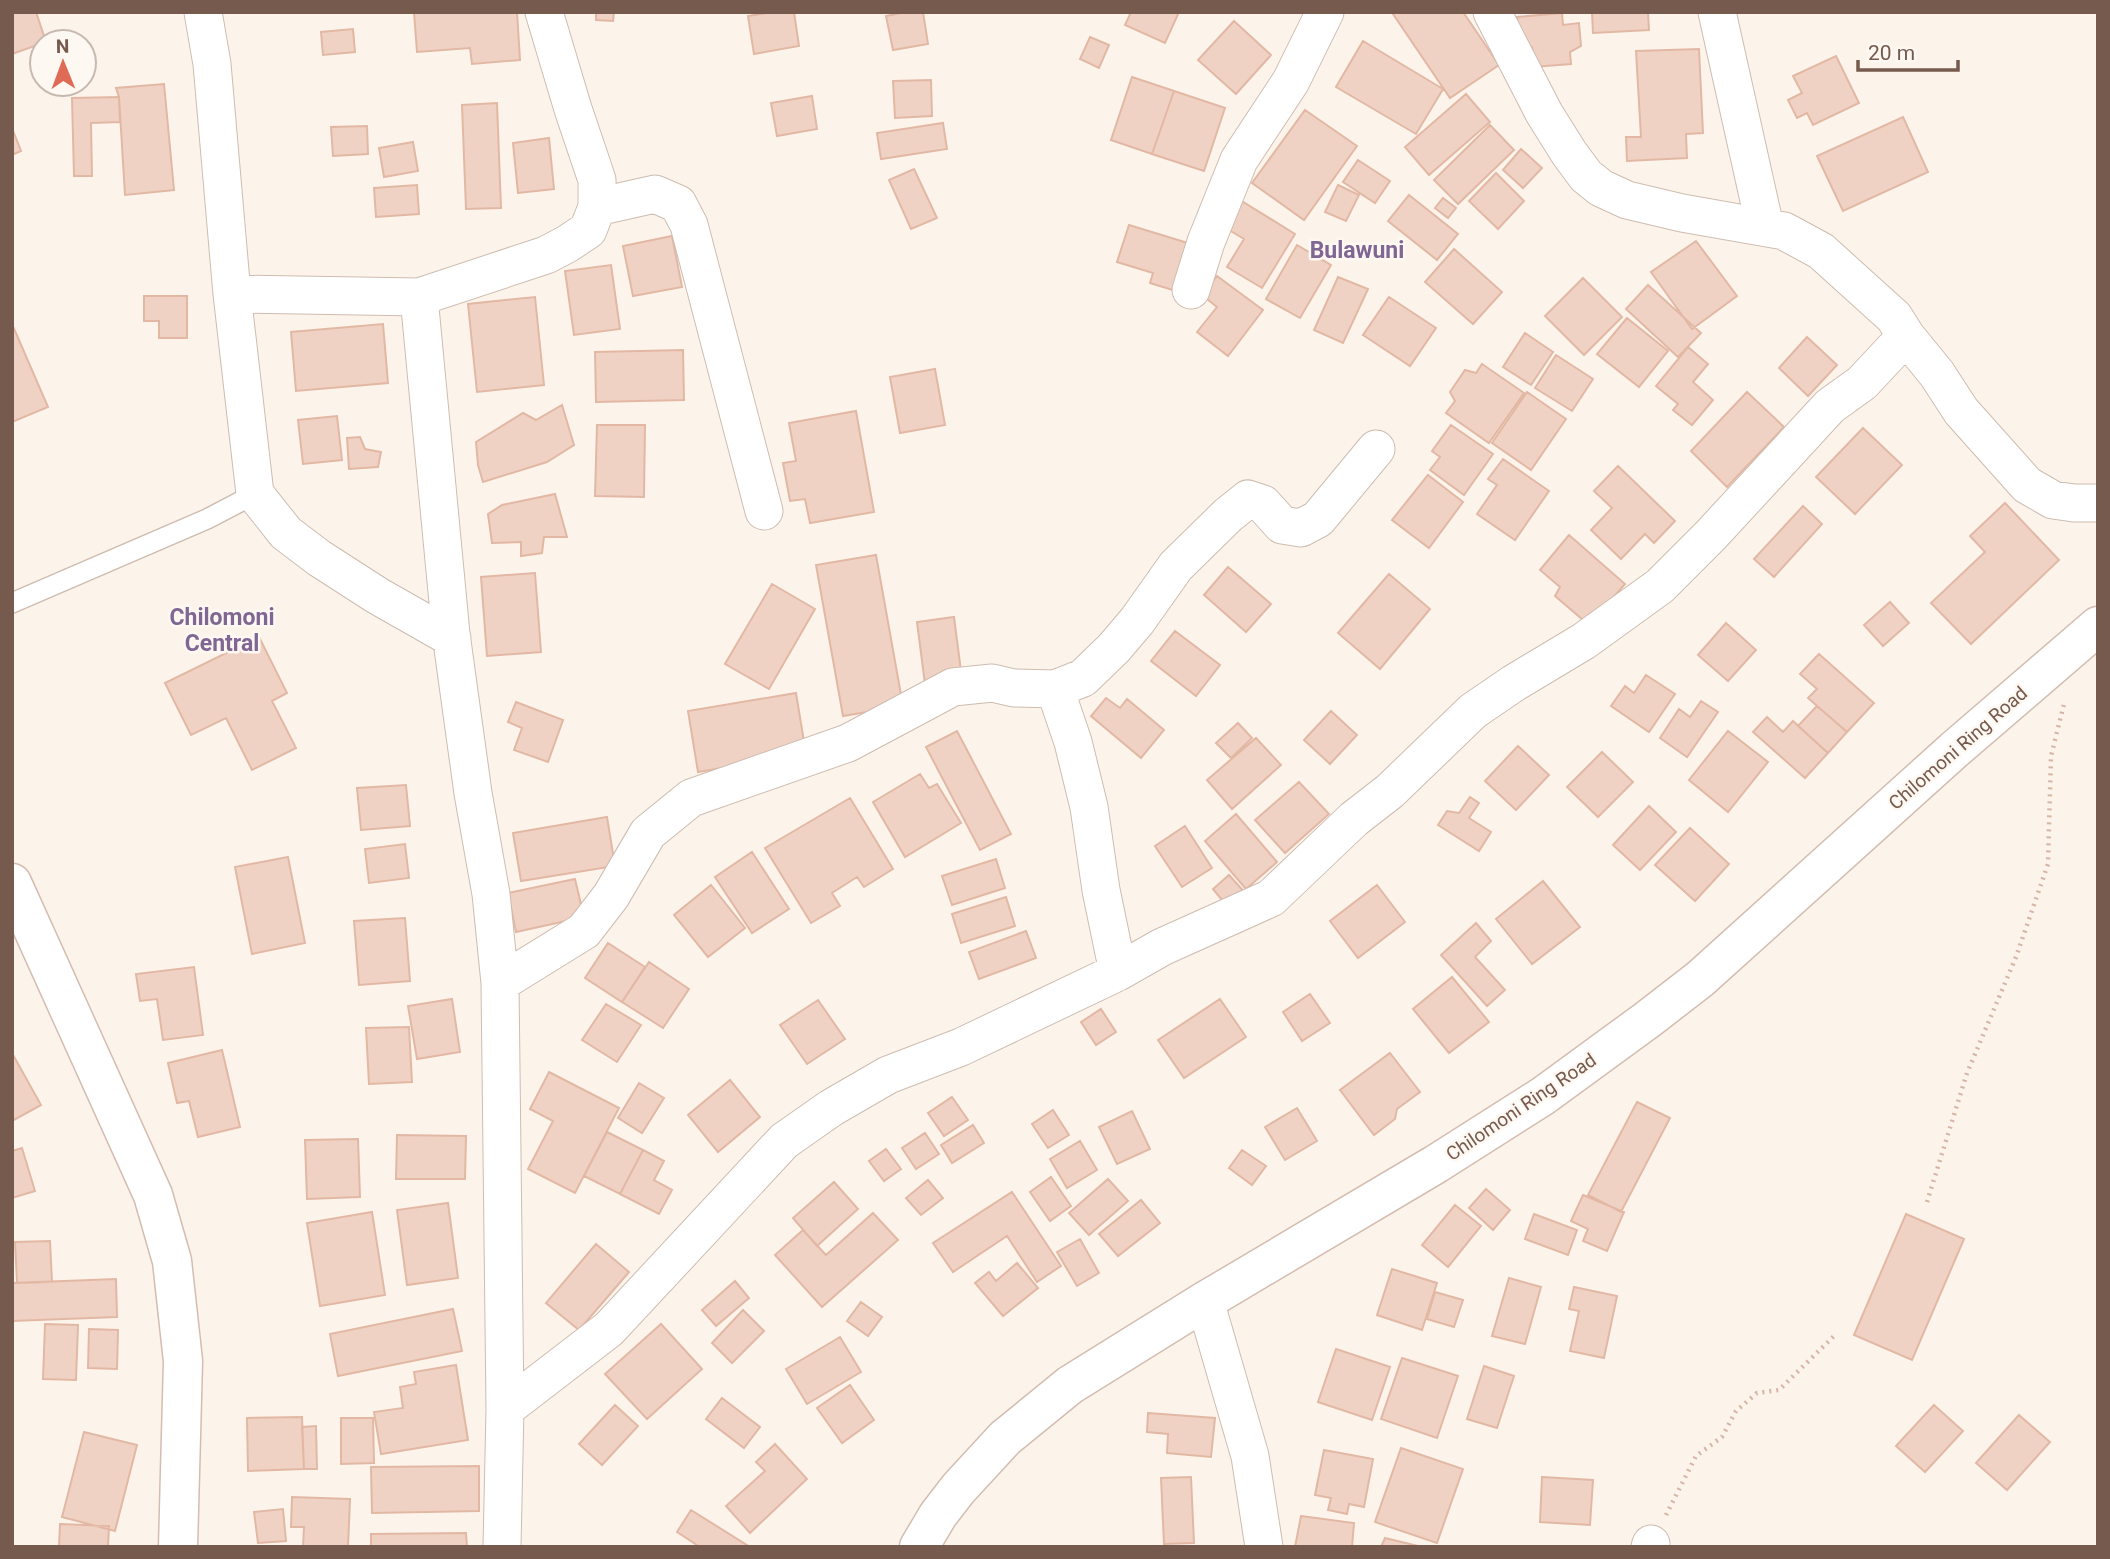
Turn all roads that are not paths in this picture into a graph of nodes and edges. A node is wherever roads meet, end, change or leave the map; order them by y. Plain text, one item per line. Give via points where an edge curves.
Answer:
1 (203, 12) edge
2 (544, 12) edge
3 (1325, 12) edge
4 (1492, 12) edge
5 (1717, 12) edge
6 (597, 207) junction
7 (1765, 227) junction
8 (1191, 290) dead end
9 (232, 294) junction
10 (419, 297) junction
11 (1906, 337) junction
12 (1376, 449) dead end
13 (255, 494) junction
14 (2098, 503) edge
15 (764, 511) dead end
16 (12, 603) edge
17 (2088, 635) edge
18 (452, 638) junction
19 (1055, 689) junction
20 (12, 883) edge
21 (1118, 972) junction
22 (500, 983) junction
23 (1205, 1301) junction
24 (505, 1409) junction
25 (178, 1547) edge
26 (502, 1547) edge
27 (919, 1547) edge
28 (1264, 1547) edge

1 - 9 street via 212,64
2 - 6 street via 597,180
3 - 8 street via 1291,81 1239,160
4 - 7 street via 1544,113 1586,176 1627,200
5 - 7 street
6 - 10 street via 588,230 568,244
6 - 15 street via 655,194 678,204 689,225
7 - 11 street via 1784,231 1821,251 1894,317
9 - 10 street
9 - 13 street
10 - 18 street
11 - 14 street via 1961,411 2027,485 2053,500
11 - 21 street via 1862,383 1829,406 1660,586 1584,641 1474,710 1271,898
12 - 19 street via 1318,519 1301,528 1282,525 1263,504 1248,499 1177,566 1114,648 1083,678
13 - 16 lane
13 - 18 street via 286,533 319,558
17 - 23 street, Chilomoni Ring Road via 1700,979 1647,1020 1543,1096
18 - 22 street
19 - 21 street via 1089,807
19 - 22 street via 992,683 953,687 848,743 691,798 648,833 611,897 584,931
20 - 25 street via 153,1195 173,1261 183,1361
21 - 24 street via 961,1047 888,1075 784,1141 610,1329
22 - 24 street
23 - 27 street, Chilomoni Ring Road via 1070,1385 1005,1438 958,1489
23 - 28 street via 1250,1456
24 - 26 street

